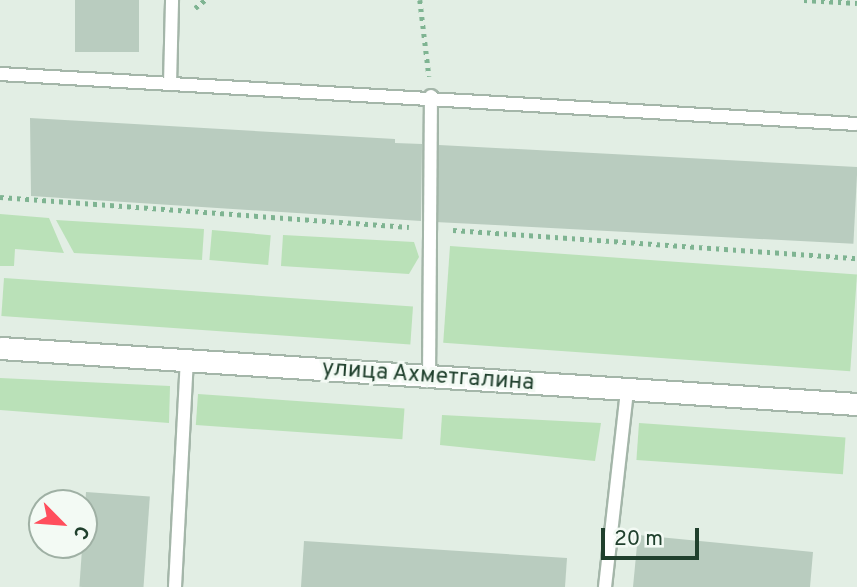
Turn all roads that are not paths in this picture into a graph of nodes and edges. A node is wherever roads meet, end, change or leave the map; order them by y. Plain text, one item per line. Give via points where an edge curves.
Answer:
1 (172, 0) edge
2 (0, 74) edge
3 (170, 84) junction
4 (431, 96) junction
5 (857, 124) edge
6 (0, 348) edge
7 (187, 360) junction
8 (429, 379) junction
9 (627, 390) junction
10 (857, 404) edge
11 (175, 587) edge
12 (604, 587) edge

1 - 3 lane
2 - 3 lane
3 - 4 lane
4 - 5 lane
4 - 8 lane
6 - 7 main road, улица Ахметгалина
7 - 8 main road, улица Ахметгалина
7 - 11 lane
8 - 9 main road, улица Ахметгалина
9 - 10 main road, улица Ахметгалина
9 - 12 lane

